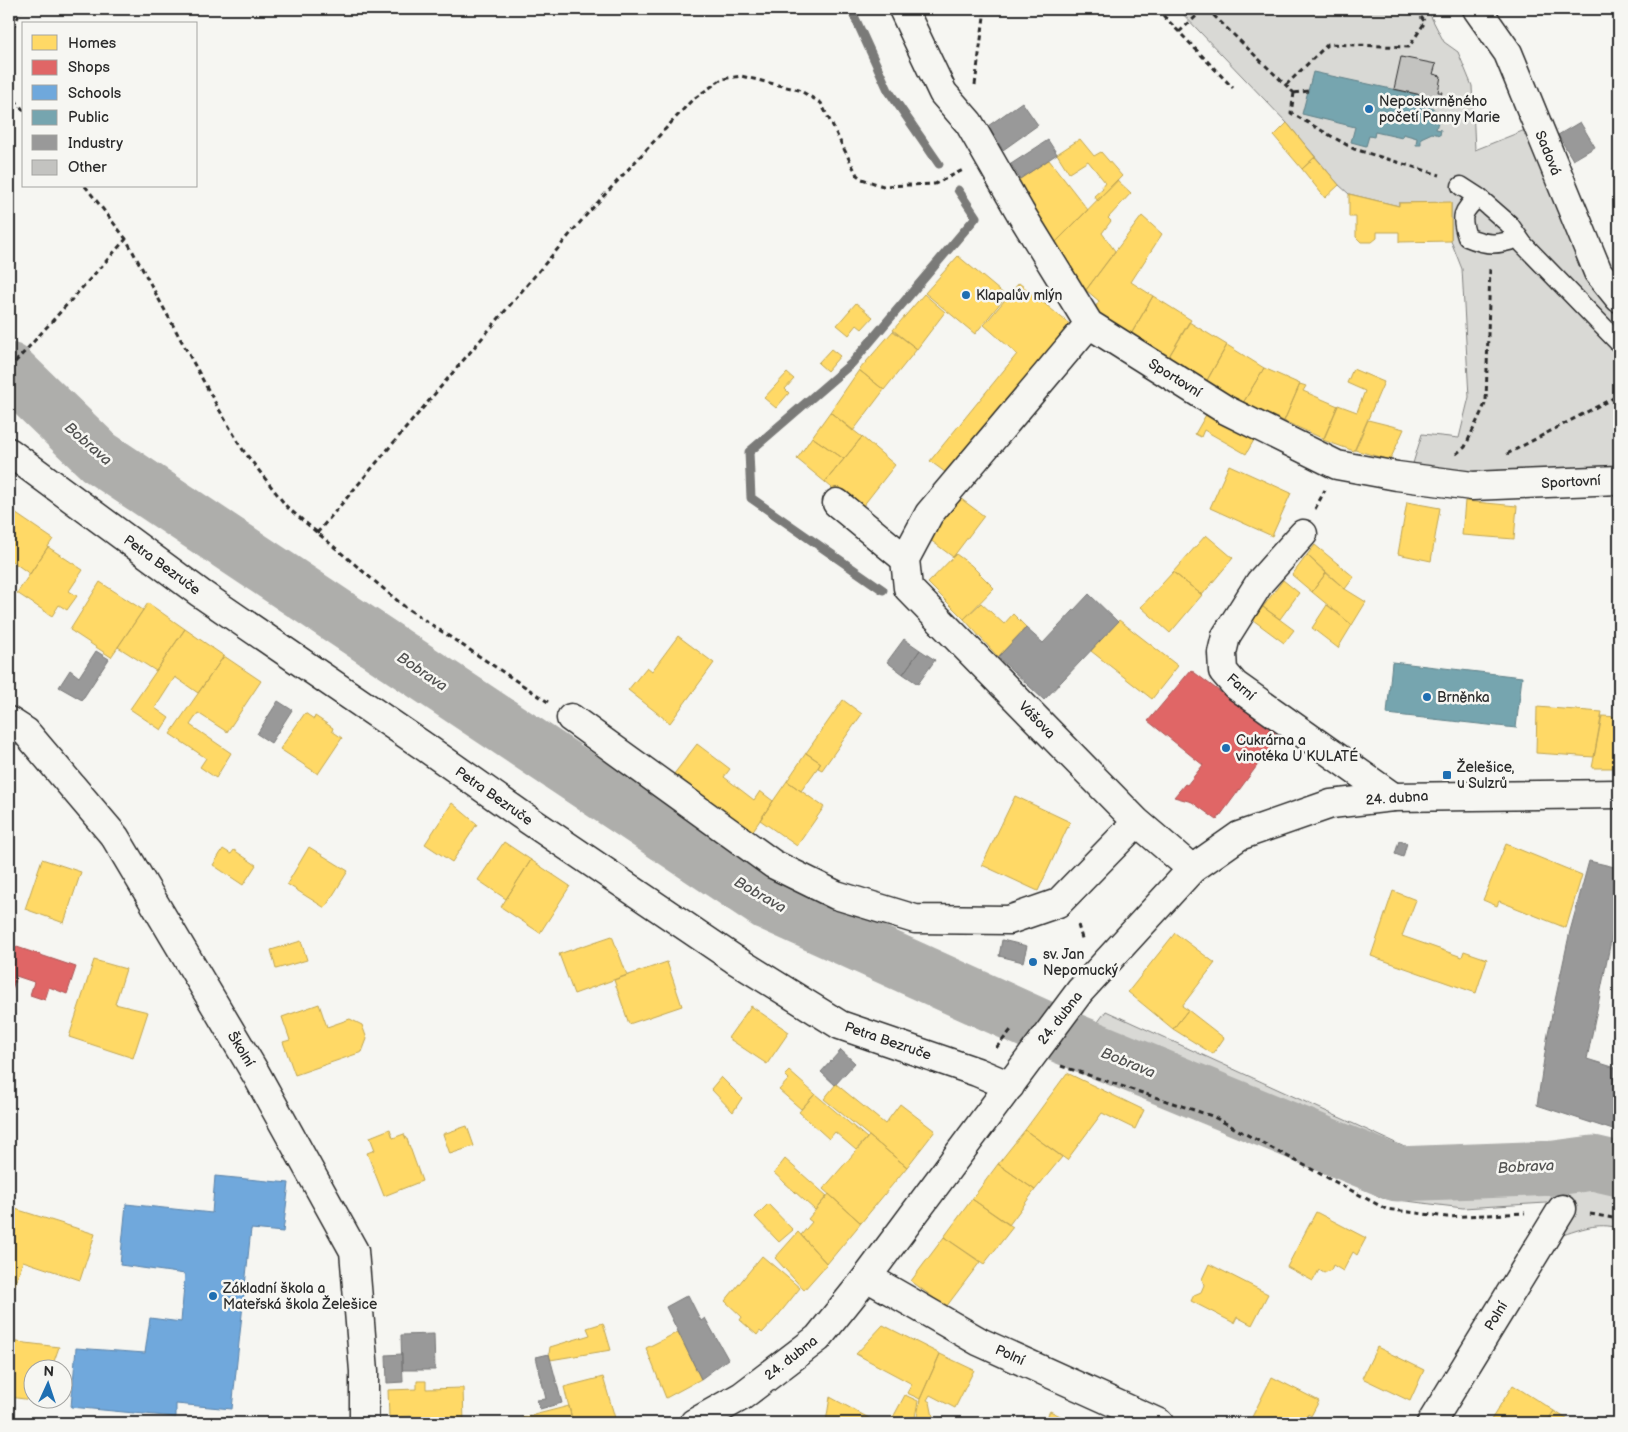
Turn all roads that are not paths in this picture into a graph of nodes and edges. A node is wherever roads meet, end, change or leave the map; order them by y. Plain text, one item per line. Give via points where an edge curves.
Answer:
1 (902, 9) edge
2 (1477, 9) edge
3 (1461, 186) road end
4 (1478, 197) junction
5 (1519, 238) junction
6 (1619, 298) edge
7 (1089, 324) junction
8 (1619, 343) edge
9 (9, 452) edge
10 (1619, 480) edge
11 (837, 503) dead end
12 (1303, 534) road end
13 (905, 558) junction
14 (571, 718) road end
15 (9, 722) edge
16 (1619, 794) edge
17 (1393, 796) junction
18 (1137, 822) junction
19 (1192, 869) junction
20 (1010, 1086) junction
21 (1562, 1210) road end
22 (867, 1278) junction
23 (364, 1423) edge
24 (694, 1423) edge
25 (1159, 1423) edge
26 (1431, 1423) edge

1 - 7 street, Sportovní via 943,93 969,123
2 - 6 street, Sadová via 1508,53 1598,272
3 - 4 lane
4 - 5 lane via 1509,224
4 - 5 lane via 1465,208 1462,223 1467,237 1483,244 1502,244
5 - 8 lane
7 - 10 street, Sportovní via 1226,410 1337,465 1472,486
7 - 13 street via 929,514
9 - 20 street, Petra Bezruče via 200,593 734,959 840,1025
11 - 13 street
12 - 17 street, Farní via 1260,582 1226,636 1222,670 1235,685
13 - 18 street, Vášova via 908,588
14 - 18 street via 773,864 836,895 915,919 1009,920 1058,903
15 - 23 street, Školní via 26,732 115,836 256,1074 354,1251 364,1371
16 - 17 street, 24. dubna
17 - 19 street, 24. dubna via 1331,804 1240,836
18 - 19 street, Vášova
19 - 20 street, 24. dubna via 1080,991
20 - 22 street, 24. dubna
21 - 26 street, Polní
22 - 24 street, 24. dubna via 818,1338 742,1396
22 - 25 street, Polní via 980,1342

